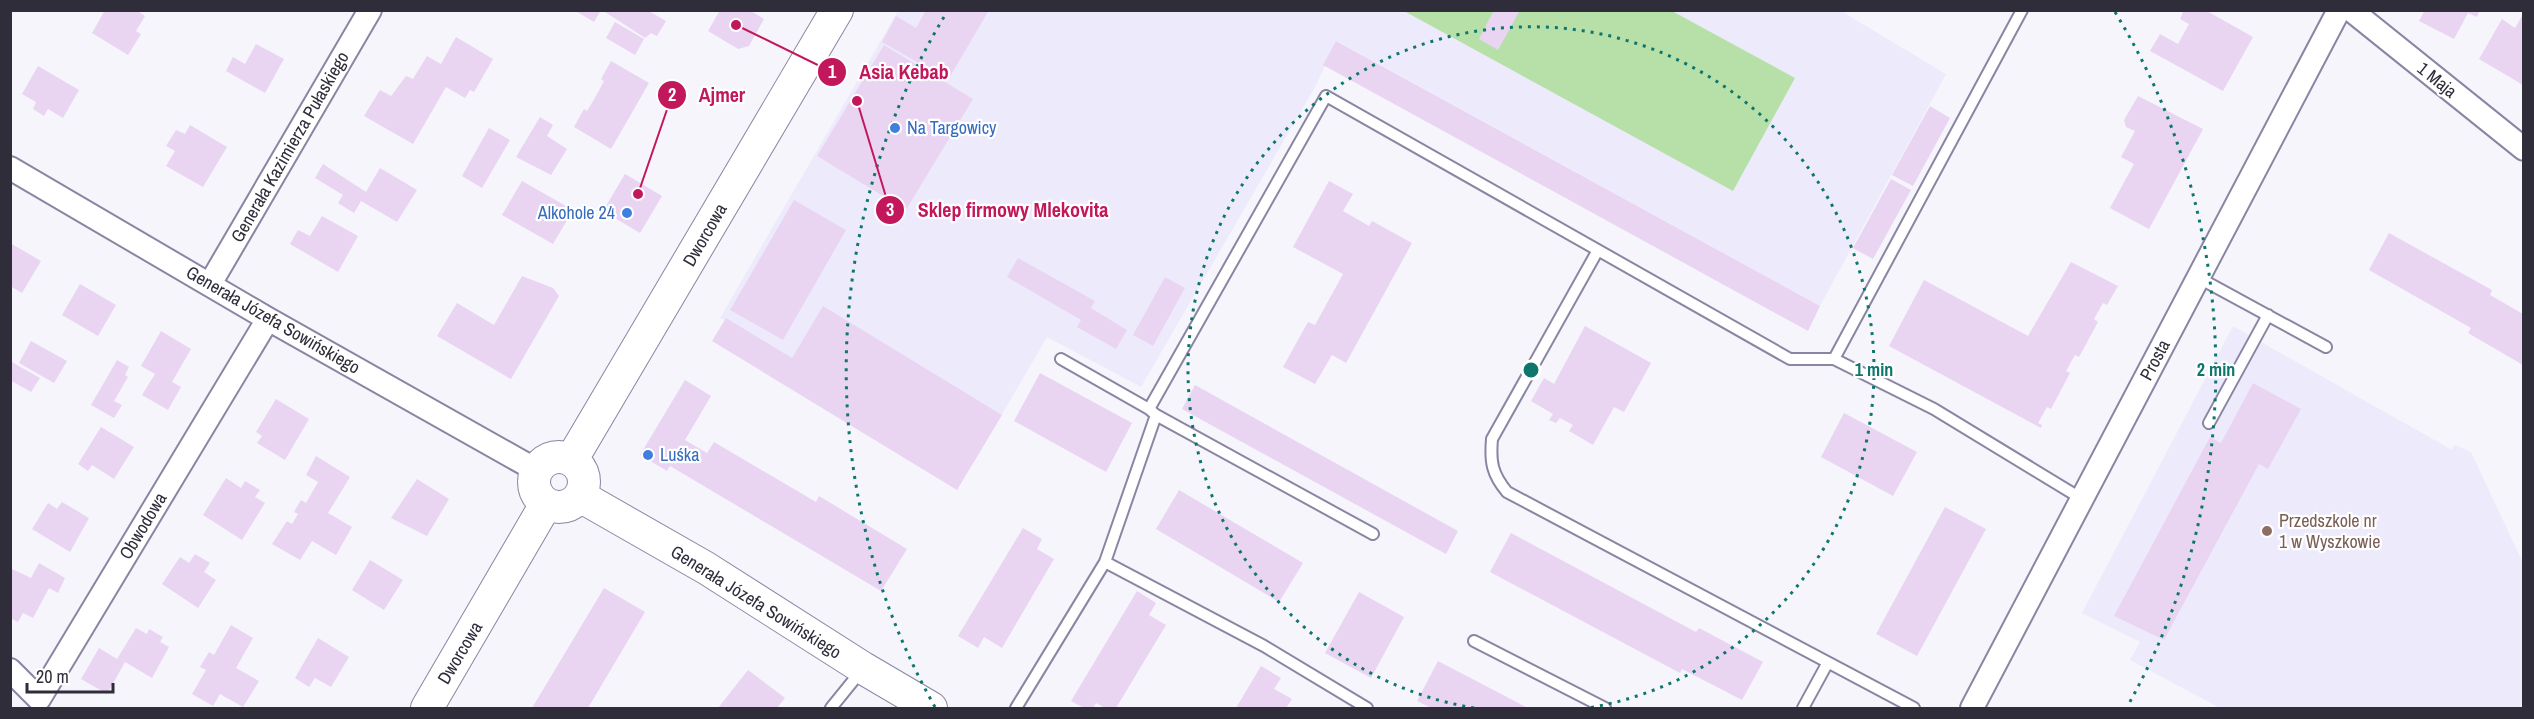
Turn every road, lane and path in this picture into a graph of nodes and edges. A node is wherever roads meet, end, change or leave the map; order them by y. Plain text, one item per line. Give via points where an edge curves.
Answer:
1 (370, 10) edge
2 (837, 10) edge
3 (2022, 10) edge
4 (2339, 10) edge
5 (2350, 10) edge
6 (2523, 149) edge
7 (10, 168) edge
8 (1598, 250) junction
9 (2199, 278) junction
10 (210, 284) junction
11 (2268, 315) junction
12 (268, 319) junction
13 (2326, 347) dead end
14 (1061, 359) dead end
15 (1834, 359) junction
16 (1152, 412) junction
17 (2209, 423) dead end
18 (572, 459) junction
19 (536, 470) junction
20 (580, 496) junction
21 (2082, 499) junction
22 (546, 504) junction
23 (1373, 534) dead end
24 (1105, 562) junction
25 (1474, 640) dead end
26 (1827, 664) junction
27 (862, 668) junction
28 (10, 670) edge
29 (34, 704) edge
30 (427, 708) edge
31 (831, 708) edge
32 (931, 708) edge
33 (1016, 708) edge
34 (1367, 708) edge
35 (1605, 708) edge
36 (1803, 708) edge
37 (1914, 708) edge
38 (1972, 708) edge

1 - 10 street, Generała Kazimierza Pułaskiego
2 - 18 street, Dworcowa
3 - 15 lane
4 - 9 street, Prosta
5 - 6 street, 1 Maja
7 - 10 street, Generała Józefa Sowińskiego
8 - 15 lane via 1790,359
8 - 16 lane via 1326,96
8 - 26 lane via 1492,439 1490,466 1497,480 1507,492
9 - 11 lane
9 - 21 street, Prosta
10 - 12 street, Generała Józefa Sowińskiego
11 - 13 lane
11 - 17 lane
12 - 19 street, Generała Józefa Sowińskiego
12 - 29 street, Obwodowa
14 - 16 lane
15 - 21 lane via 1934,409
16 - 23 lane
16 - 24 lane
18 - 19 street via 556,456
18 - 20 street via 584,476
19 - 22 street via 533,485
20 - 22 street via 568,506
20 - 27 street, Generała Józefa Sowińskiego via 706,568
21 - 38 street, Prosta
22 - 30 street, Dworcowa
24 - 33 lane
24 - 34 lane via 1264,645
25 - 35 lane
26 - 36 lane
26 - 37 lane
27 - 31 lane
27 - 32 street, Generała Józefa Sowińskiego
28 - 29 street, Obwodowa

